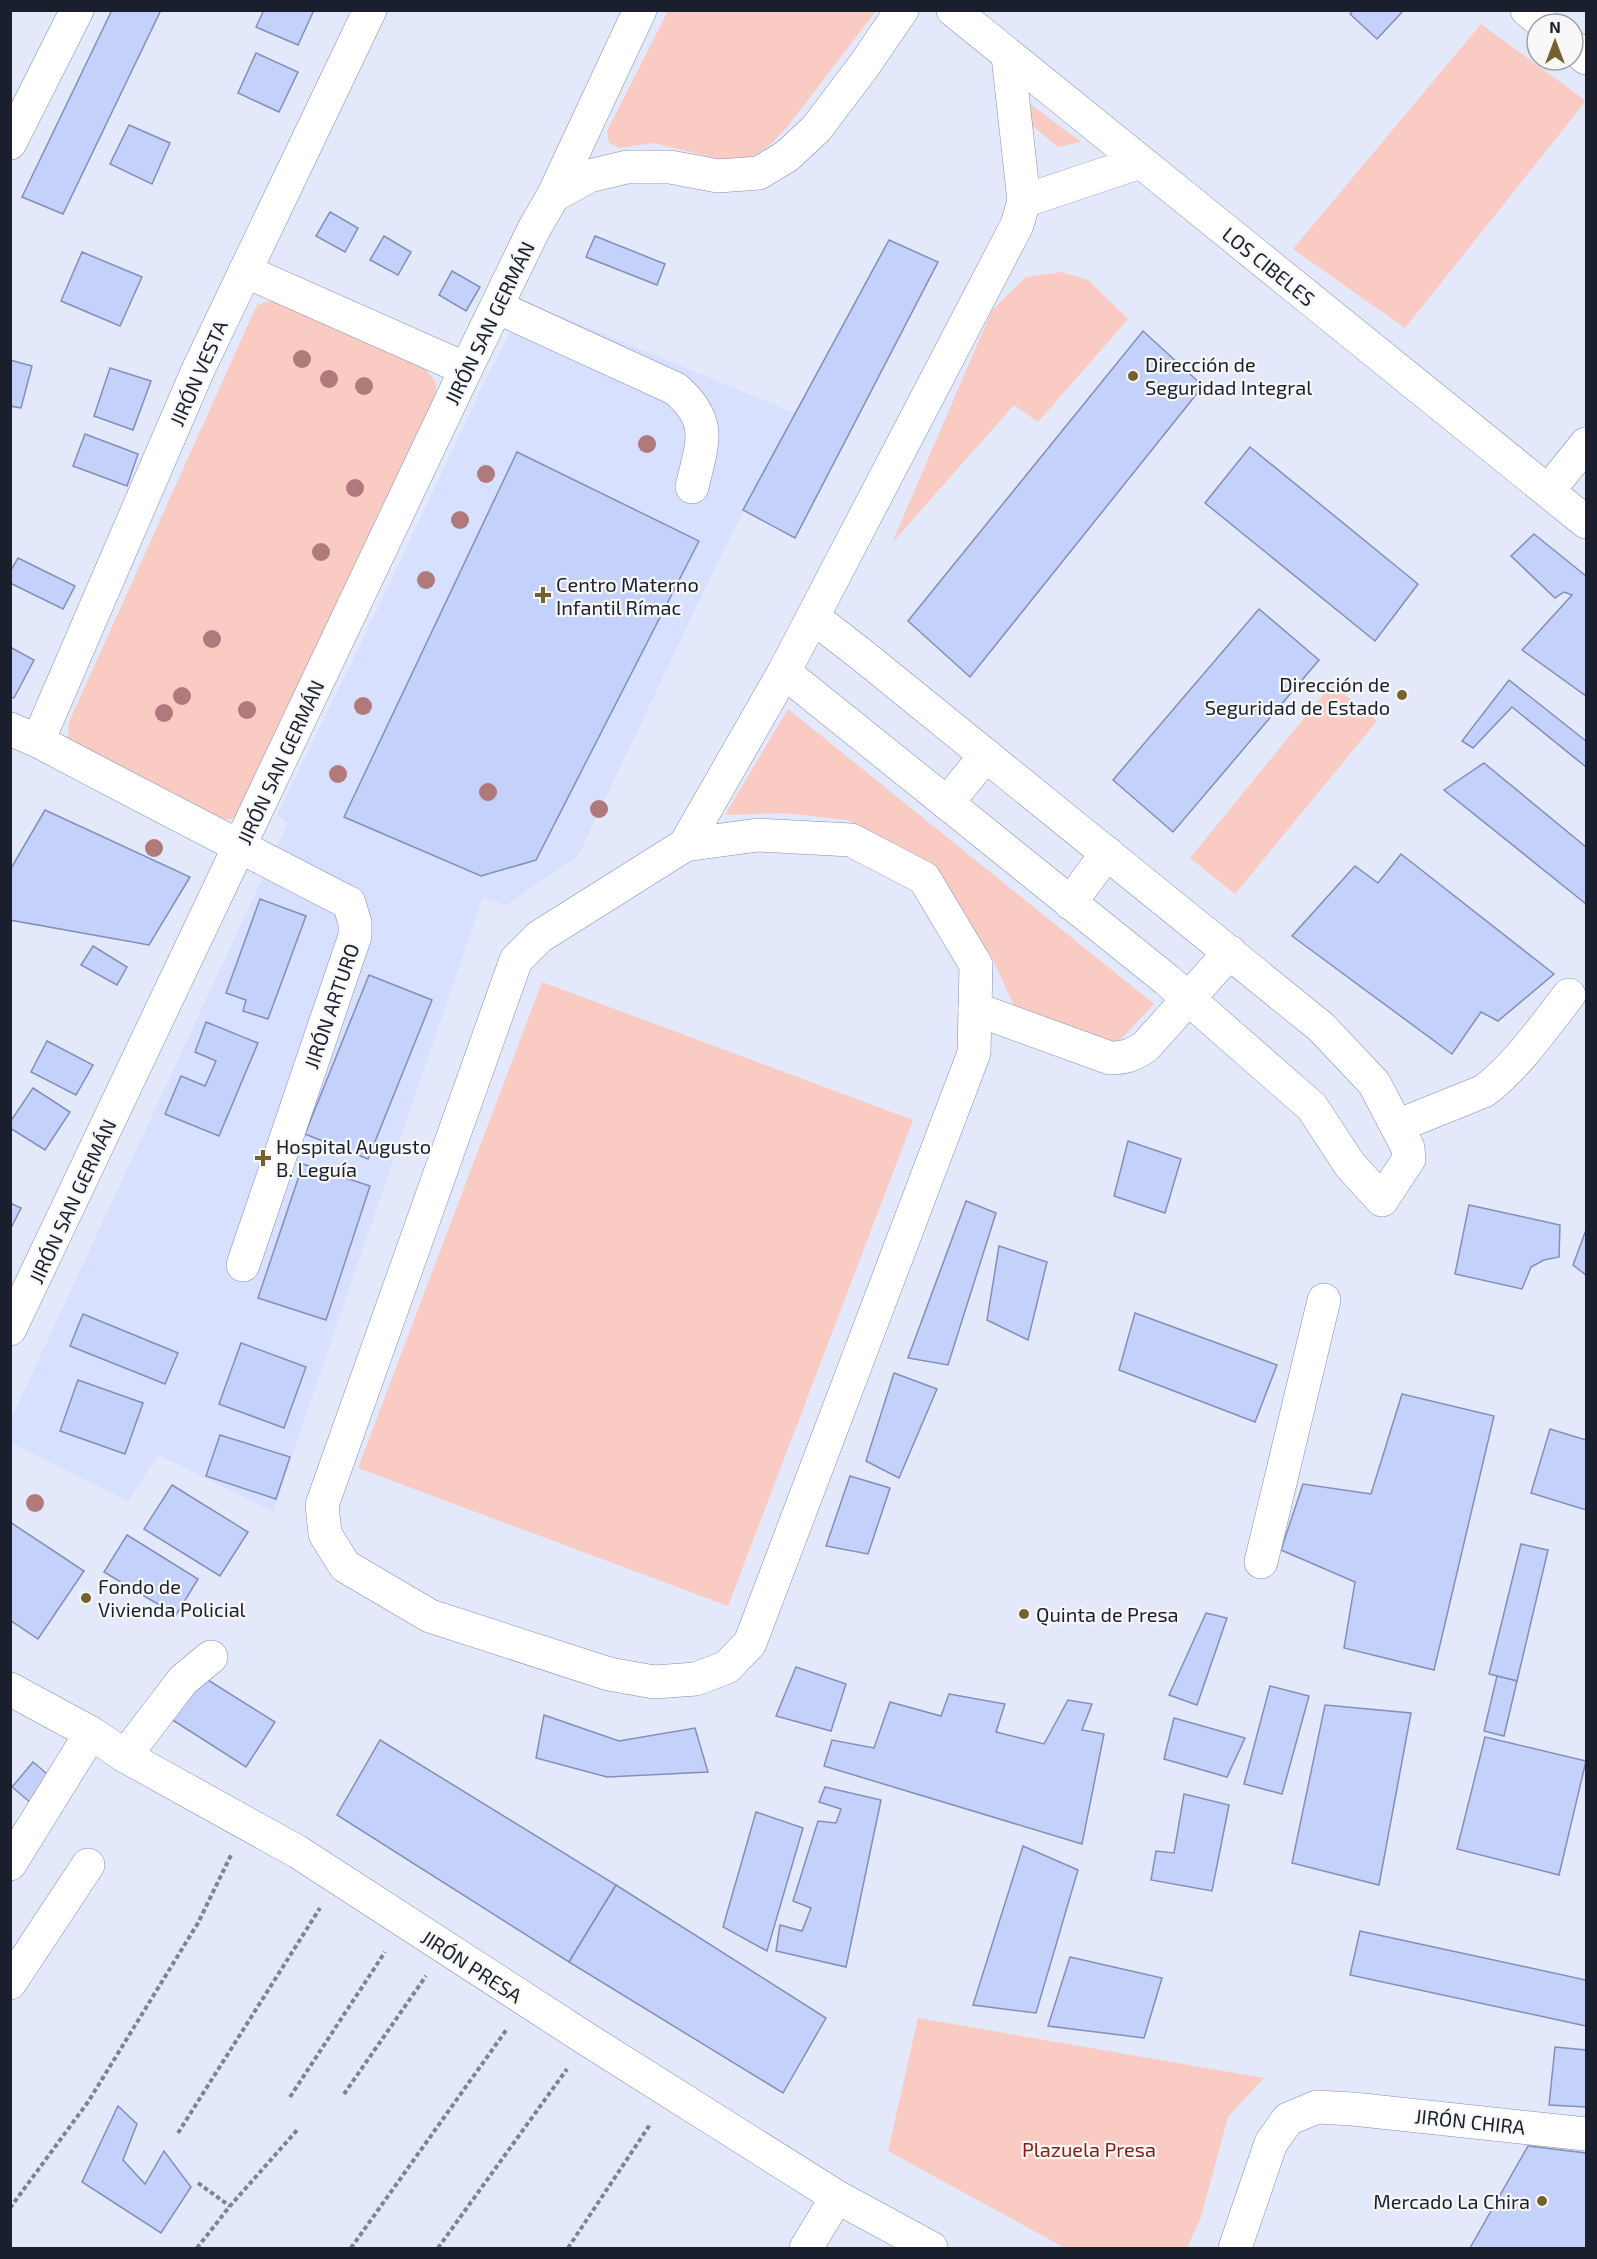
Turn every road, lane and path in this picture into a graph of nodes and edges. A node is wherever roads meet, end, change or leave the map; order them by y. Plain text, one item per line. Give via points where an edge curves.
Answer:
1 (77, 10) edge
2 (370, 10) edge
3 (640, 10) edge
4 (902, 10) edge
5 (953, 10) edge
6 (1008, 56) junction
7 (10, 143) edge
8 (1140, 162) junction
9 (553, 196) junction
10 (1024, 201) junction
11 (245, 271) junction
12 (497, 307) junction
13 (466, 369) junction
14 (1587, 444) edge
15 (692, 487) dead end
16 (1548, 491) junction
17 (1587, 522) edge
18 (813, 617) junction
19 (784, 672) junction
20 (24, 735) edge
21 (986, 755) junction
22 (947, 803) junction
23 (685, 845) junction
24 (240, 846) junction
25 (1107, 853) junction
26 (1070, 903) junction
27 (1230, 952) junction
28 (1569, 995) dead end
29 (1189, 1000) junction
30 (975, 1009) junction
31 (1397, 1126) junction
32 (243, 1265) dead end
33 (1324, 1300) dead end
34 (10, 1329) edge
35 (1261, 1563) dead end
36 (211, 1657) dead end
37 (10, 1689) edge
38 (91, 1733) junction
39 (125, 1756) junction
40 (246, 1824) junction
41 (10, 1864) edge
42 (88, 1864) dead end
43 (339, 1879) junction
44 (404, 1922) junction
45 (445, 1949) junction
46 (10, 1983) edge
47 (526, 2001) junction
48 (588, 2040) junction
49 (671, 2092) junction
50 (344, 2094) dead end
51 (290, 2097) dead end
52 (298, 2129) dead end
53 (178, 2133) dead end
54 (1587, 2134) edge
55 (198, 2184) dead end
56 (837, 2197) junction
57 (230, 2206) junction
58 (10, 2208) edge
59 (197, 2248) edge
60 (351, 2248) edge
61 (438, 2248) edge
62 (568, 2248) edge
63 (806, 2248) edge
64 (931, 2248) edge
65 (1235, 2248) edge

1 - 7 street
2 - 11 street, JIRÓN VESTA
3 - 9 street, JIRÓN SAN GERMÁN
4 - 9 street via 816,129 787,156 759,173 718,176 670,167 627,167 590,176
5 - 6 street, LOS CIBELES
6 - 8 street, LOS CIBELES
6 - 10 street
8 - 10 street
8 - 16 street, LOS CIBELES
9 - 12 street, JIRÓN SAN GERMÁN
10 - 18 street via 1017,225
11 - 13 street
11 - 20 street, JIRÓN VESTA
12 - 13 street, JIRÓN SAN GERMÁN
12 - 15 street via 676,389 691,402 700,418 703,436
13 - 24 street, JIRÓN SAN GERMÁN
14 - 16 street
16 - 17 street, LOS CIBELES
18 - 19 street
18 - 21 street
19 - 22 street
19 - 23 street
20 - 24 street, JIRÓN ARTURO
21 - 22 street
21 - 25 street
22 - 26 street
23 - 30 street via 758,835 851,840 924,878 976,965
23 - 30 street via 539,937 516,960 322,1505 325,1534 345,1566 430,1616 609,1674 654,1682 696,1679 727,1667 750,1644 974,1053
24 - 32 street, JIRÓN ARTURO via 349,903 355,923 355,936
24 - 34 street, JIRÓN SAN GERMÁN
25 - 26 street
25 - 27 street
26 - 29 street
27 - 29 street
27 - 31 street via 1321,1027 1374,1083
28 - 31 street via 1496,1082 1484,1091
29 - 30 street via 1146,1046 1123,1058 1110,1058
29 - 31 street via 1312,1107 1350,1165 1382,1200 1409,1159
33 - 35 street
36 - 39 street via 183,1680
37 - 38 street, JIRÓN PRESA
38 - 39 street, JIRÓN PRESA
38 - 41 street
39 - 40 street, JIRÓN PRESA
40 - 43 street, JIRÓN PRESA
40 - 58 path via 192,1933 88,2102
42 - 46 street
43 - 44 street, JIRÓN PRESA
43 - 53 path
44 - 45 street, JIRÓN PRESA
44 - 51 path
45 - 47 street, JIRÓN PRESA
45 - 50 path
47 - 48 street, JIRÓN PRESA
47 - 60 path
48 - 49 street, JIRÓN PRESA
48 - 61 path
49 - 56 street, JIRÓN PRESA
49 - 62 path
52 - 57 path
54 - 65 street, JIRÓN CHIRA via 1317,2107 1288,2120 1271,2143
55 - 57 path
56 - 63 street
56 - 64 street, JIRÓN PRESA
57 - 59 path

